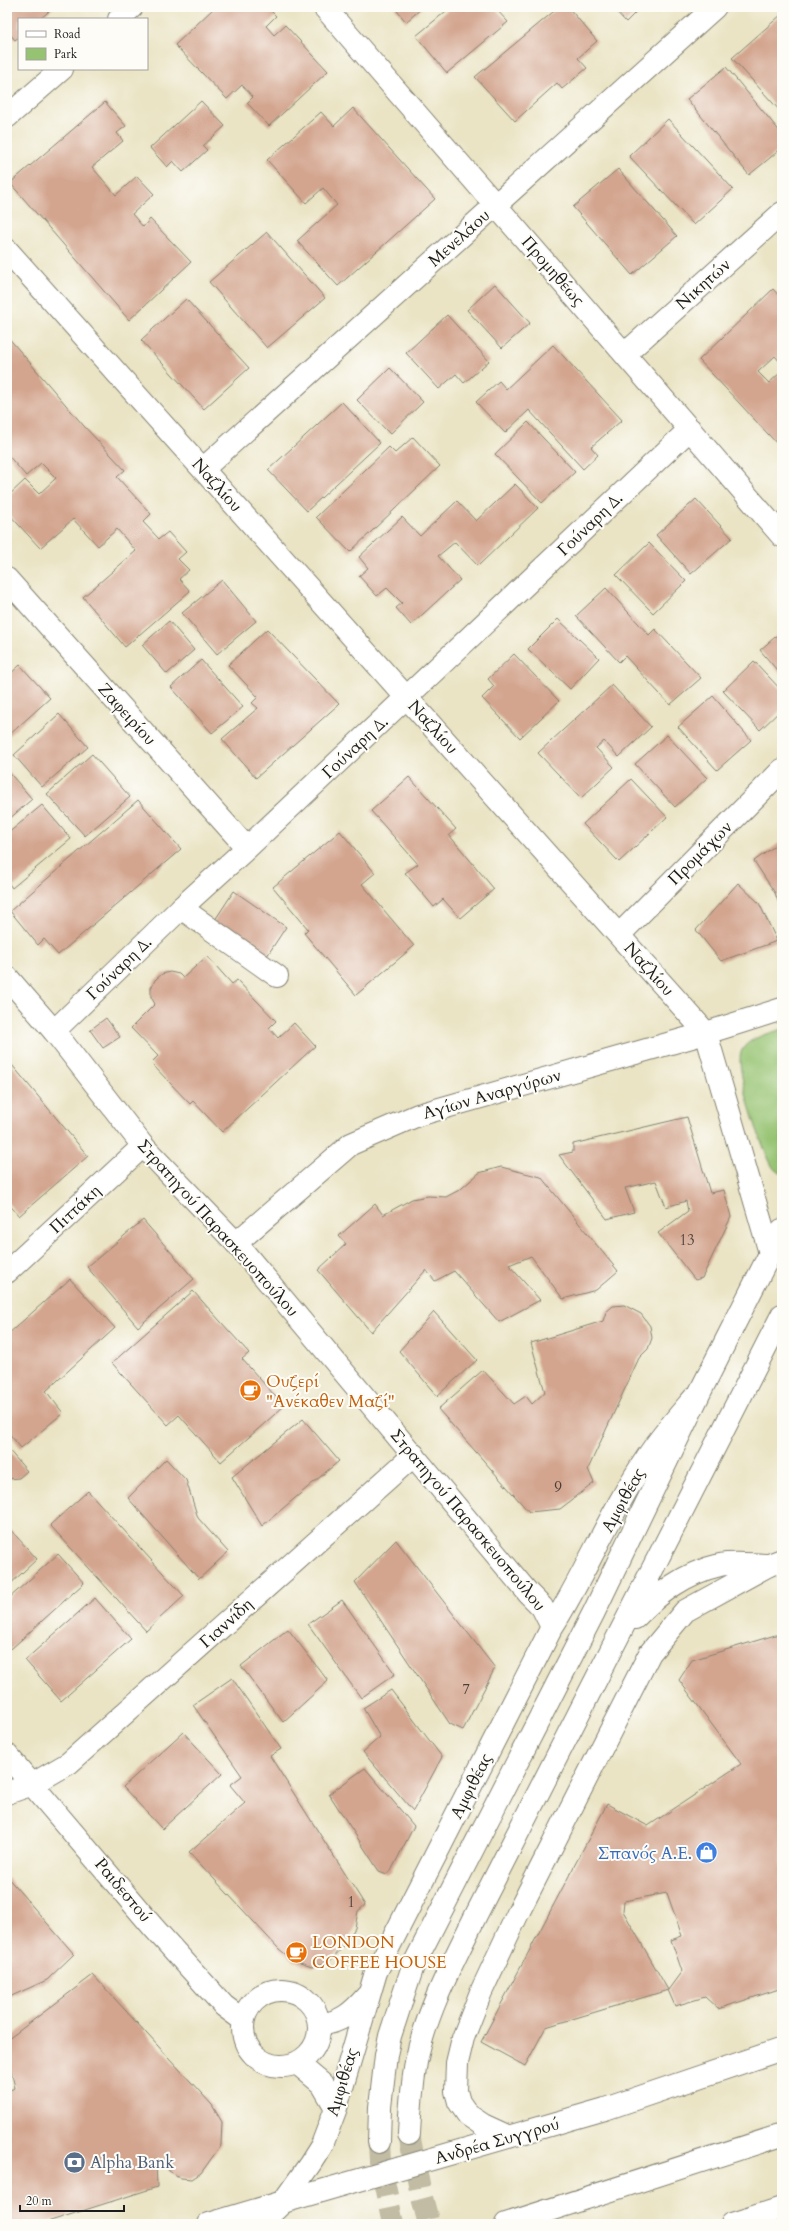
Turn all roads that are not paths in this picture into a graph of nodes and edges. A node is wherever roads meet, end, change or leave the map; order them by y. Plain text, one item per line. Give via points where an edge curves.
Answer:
1 (132, 7) edge
2 (324, 7) edge
3 (715, 7) edge
4 (120, 18) edge
5 (61, 70) edge
6 (7, 117) edge
7 (495, 205) junction
8 (782, 213) edge
9 (7, 250) edge
10 (625, 354) junction
11 (690, 429) junction
12 (203, 469) junction
13 (782, 536) edge
14 (7, 579) edge
15 (406, 698) junction
16 (782, 770) edge
17 (247, 848) junction
18 (181, 908) junction
19 (619, 935) junction
20 (277, 976) dead end
21 (7, 977) edge
22 (782, 1009) edge
23 (54, 1031) junction
24 (706, 1033) junction
25 (143, 1146) junction
26 (782, 1230) edge
27 (236, 1243) junction
28 (770, 1253) junction
29 (7, 1272) edge
30 (782, 1315) edge
31 (701, 1390) junction
32 (414, 1455) junction
33 (775, 1562) edge
34 (552, 1627) junction
35 (621, 1631) junction
36 (7, 1755) edge
37 (33, 1784) junction
38 (7, 1793) edge
39 (368, 1995) junction
40 (244, 2020) junction
41 (318, 2025) junction
42 (782, 2049) edge
43 (297, 2063) junction
44 (336, 2108) junction
45 (409, 2134) tunnel mouth
46 (782, 2135) edge
47 (509, 2137) junction
48 (379, 2142) tunnel mouth
49 (283, 2202) junction
50 (782, 2208) edge
51 (209, 2224) edge
52 (260, 2224) edge
53 (506, 2224) edge
54 (732, 2224) edge

1 - 4 main road
2 - 7 main road, Προμηθέως
3 - 7 main road, Μενελάου
5 - 6 main road
7 - 10 main road, Προμηθέως
7 - 12 main road, Μενελάου
8 - 10 main road, Νικητών
9 - 12 main road, Ναζλίου
10 - 11 main road, Προμηθέως
11 - 13 main road, Προμηθέως
11 - 15 main road, Γούναρη Δ.
12 - 15 main road, Ναζλίου
14 - 17 main road, Ζαφειρίου
15 - 17 main road, Γούναρη Δ.
15 - 19 main road, Ναζλίου
16 - 19 main road, Προμάχων
17 - 18 main road, Γούναρη Δ.
18 - 20 main road
18 - 23 main road, Γούναρη Δ.
19 - 24 main road, Ναζλίου
21 - 23 main road, Στρατηγού Παρασκευοπούλου
22 - 24 main road, Αγίων Αναργύρων
23 - 25 main road, Στρατηγού Παρασκευοπούλου
24 - 27 main road, Αγίων Αναργύρων via 418,1115 351,1144
24 - 28 main road, Ναζλίου
25 - 27 main road, Στρατηγού Παρασκευοπούλου
25 - 29 main road, Πιττάκη
26 - 28 main road, Αμφιθέας
27 - 32 main road, Στρατηγού Παρασκευοπούλου
28 - 31 main road, Αμφιθέας
30 - 35 main road
31 - 34 main road, Αμφιθέας via 646,1459 573,1594
31 - 48 main road, Αμφιθέας via 594,1612 413,1966 386,2055
32 - 34 main road, Στρατηγού Παρασκευοπούλου via 542,1607
32 - 37 main road, Γιαννίδη via 69,1764
33 - 35 main road via 721,1565 691,1575 670,1586
33 - 47 main road via 685,1611 650,1653 518,1913 463,2038 457,2063 456,2091 459,2102 468,2116
34 - 39 main road, Αμφιθέας via 376,1972
35 - 45 main road via 444,1981 429,2017 416,2061
36 - 37 main road, Ραιδεστού
37 - 38 main road, Γιαννίδη
37 - 40 main road, Ραιδεστού via 163,1938 224,2006
39 - 41 main road via 351,2014 331,2023
39 - 44 main road, Αμφιθέας
40 - 41 main road via 246,2011 259,1996 276,1990 286,1990 304,1997 315,2012
40 - 43 main road via 244,2038 260,2061 278,2066
41 - 43 main road via 315,2046
42 - 47 main road, Ανδρέα Συγγρού via 605,2109
43 - 44 main road via 322,2084
44 - 49 main road, Αμφιθέας via 322,2145
46 - 53 main road
47 - 49 main road, Ανδρέα Συγγρού
49 - 51 main road, Ανδρέα Συγγρού
49 - 52 main road, Αμφιθέας
50 - 54 main road

